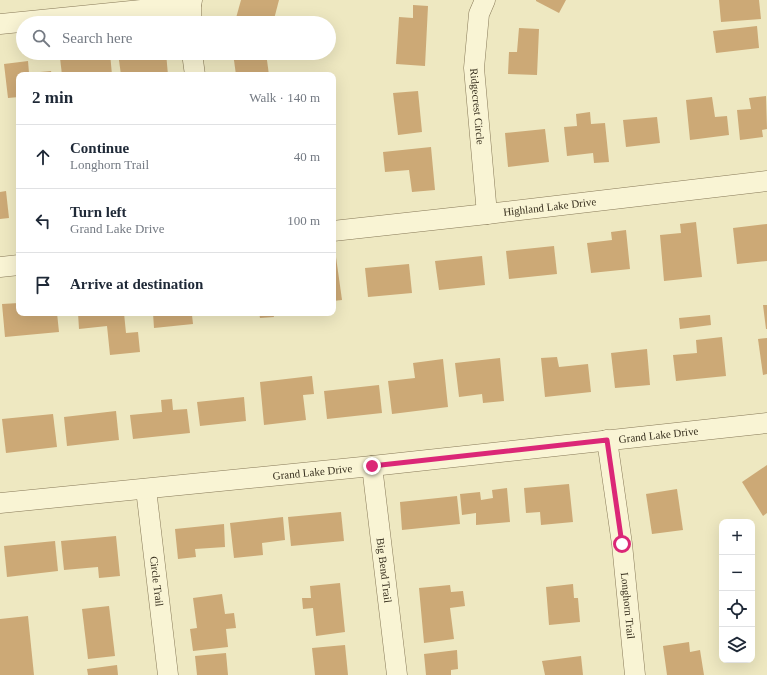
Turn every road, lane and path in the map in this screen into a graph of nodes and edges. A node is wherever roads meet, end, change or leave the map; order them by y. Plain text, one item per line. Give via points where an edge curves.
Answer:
1 (485, 0) edge
2 (191, 9) edge
3 (102, 16) edge
4 (16, 23) edge
5 (0, 24) edge
6 (193, 60) edge
7 (195, 72) edge
8 (767, 181) edge
9 (487, 214) junction
10 (336, 231) edge
11 (16, 265) edge
12 (0, 267) edge
13 (767, 423) edge
14 (607, 440) junction
15 (372, 466) junction
16 (146, 489) junction
17 (0, 503) edge
18 (168, 675) edge
19 (397, 675) edge
20 (635, 675) edge

1 - 9 street, Ridgecrest Circle via 479,14 474,68
2 - 3 street
4 - 5 street
6 - 7 street
8 - 9 street, Highland Lake Drive
9 - 10 street, Highland Lake Drive
11 - 12 street
13 - 14 street, Grand Lake Drive
14 - 15 street, Grand Lake Drive
14 - 20 street, Longhorn Trail via 622,544
15 - 16 street, Grand Lake Drive
15 - 19 street, Big Bend Trail
16 - 17 street, Grand Lake Drive
16 - 18 street, Circle Trail

